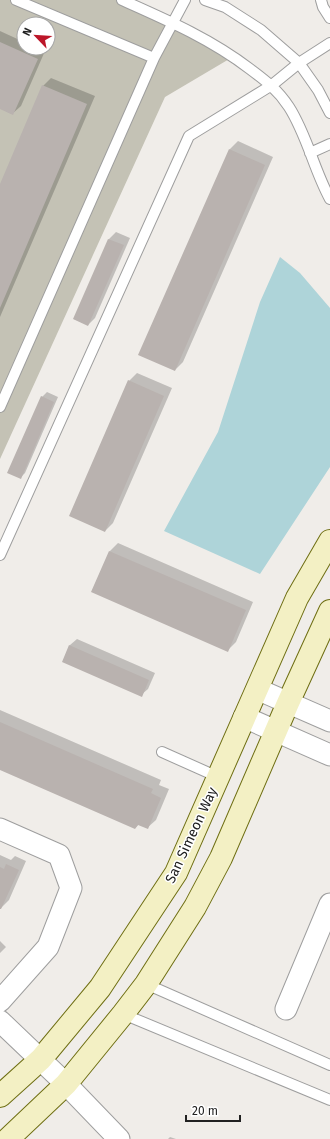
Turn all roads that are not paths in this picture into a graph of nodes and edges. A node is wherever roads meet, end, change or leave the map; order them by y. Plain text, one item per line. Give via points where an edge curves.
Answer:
1 (16, 0) edge
2 (122, 0) edge
3 (185, 0) edge
4 (205, 0) edge
5 (321, 0) edge
6 (330, 18) edge
7 (174, 23) junction
8 (330, 43) edge
9 (154, 58) junction
10 (299, 63) junction
11 (272, 85) junction
12 (330, 113) edge
13 (330, 144) edge
14 (310, 153) junction
15 (330, 199) edge
16 (0, 407) edge
17 (330, 541) edge
18 (0, 555) edge
19 (330, 611) edge
20 (257, 689) junction
21 (288, 703) junction
22 (244, 717) junction
23 (330, 721) edge
24 (276, 731) junction
25 (162, 752) dead end
26 (330, 754) edge
27 (218, 777) junction
28 (0, 828) edge
29 (330, 904) edge
30 (322, 945) edge
31 (146, 984) junction
32 (0, 1001) edge
33 (286, 1009) dead end
34 (123, 1014) junction
35 (0, 1021) edge
36 (41, 1059) junction
37 (330, 1065) edge
38 (66, 1084) junction
39 (0, 1096) edge
40 (330, 1100) edge
41 (8, 1139) edge
42 (120, 1139) edge

1 - 9 lane
2 - 7 lane
3 - 7 lane
4 - 10 lane via 225,7 261,30
5 - 6 lane
7 - 9 lane
7 - 11 lane via 234,56
8 - 10 lane
9 - 16 lane
10 - 11 lane
10 - 12 lane
11 - 14 lane via 289,106
11 - 18 lane via 189,136
13 - 14 lane
14 - 15 lane
17 - 20 street, San Simeon Way via 297,598
19 - 21 street
20 - 21 street
20 - 22 street, San Simeon Way
21 - 23 street
21 - 24 street
22 - 24 street
22 - 27 street, San Simeon Way
24 - 26 street
24 - 31 street via 221,858 195,907
25 - 27 lane
27 - 36 street, San Simeon Way via 176,873 100,988
28 - 32 street via 59,854 71,888 48,947
29 - 30 street
30 - 33 street
31 - 34 street
31 - 37 lane
34 - 38 street
34 - 40 lane
35 - 36 street
36 - 38 street
36 - 39 street, San Simeon Way
38 - 41 street
38 - 42 street

